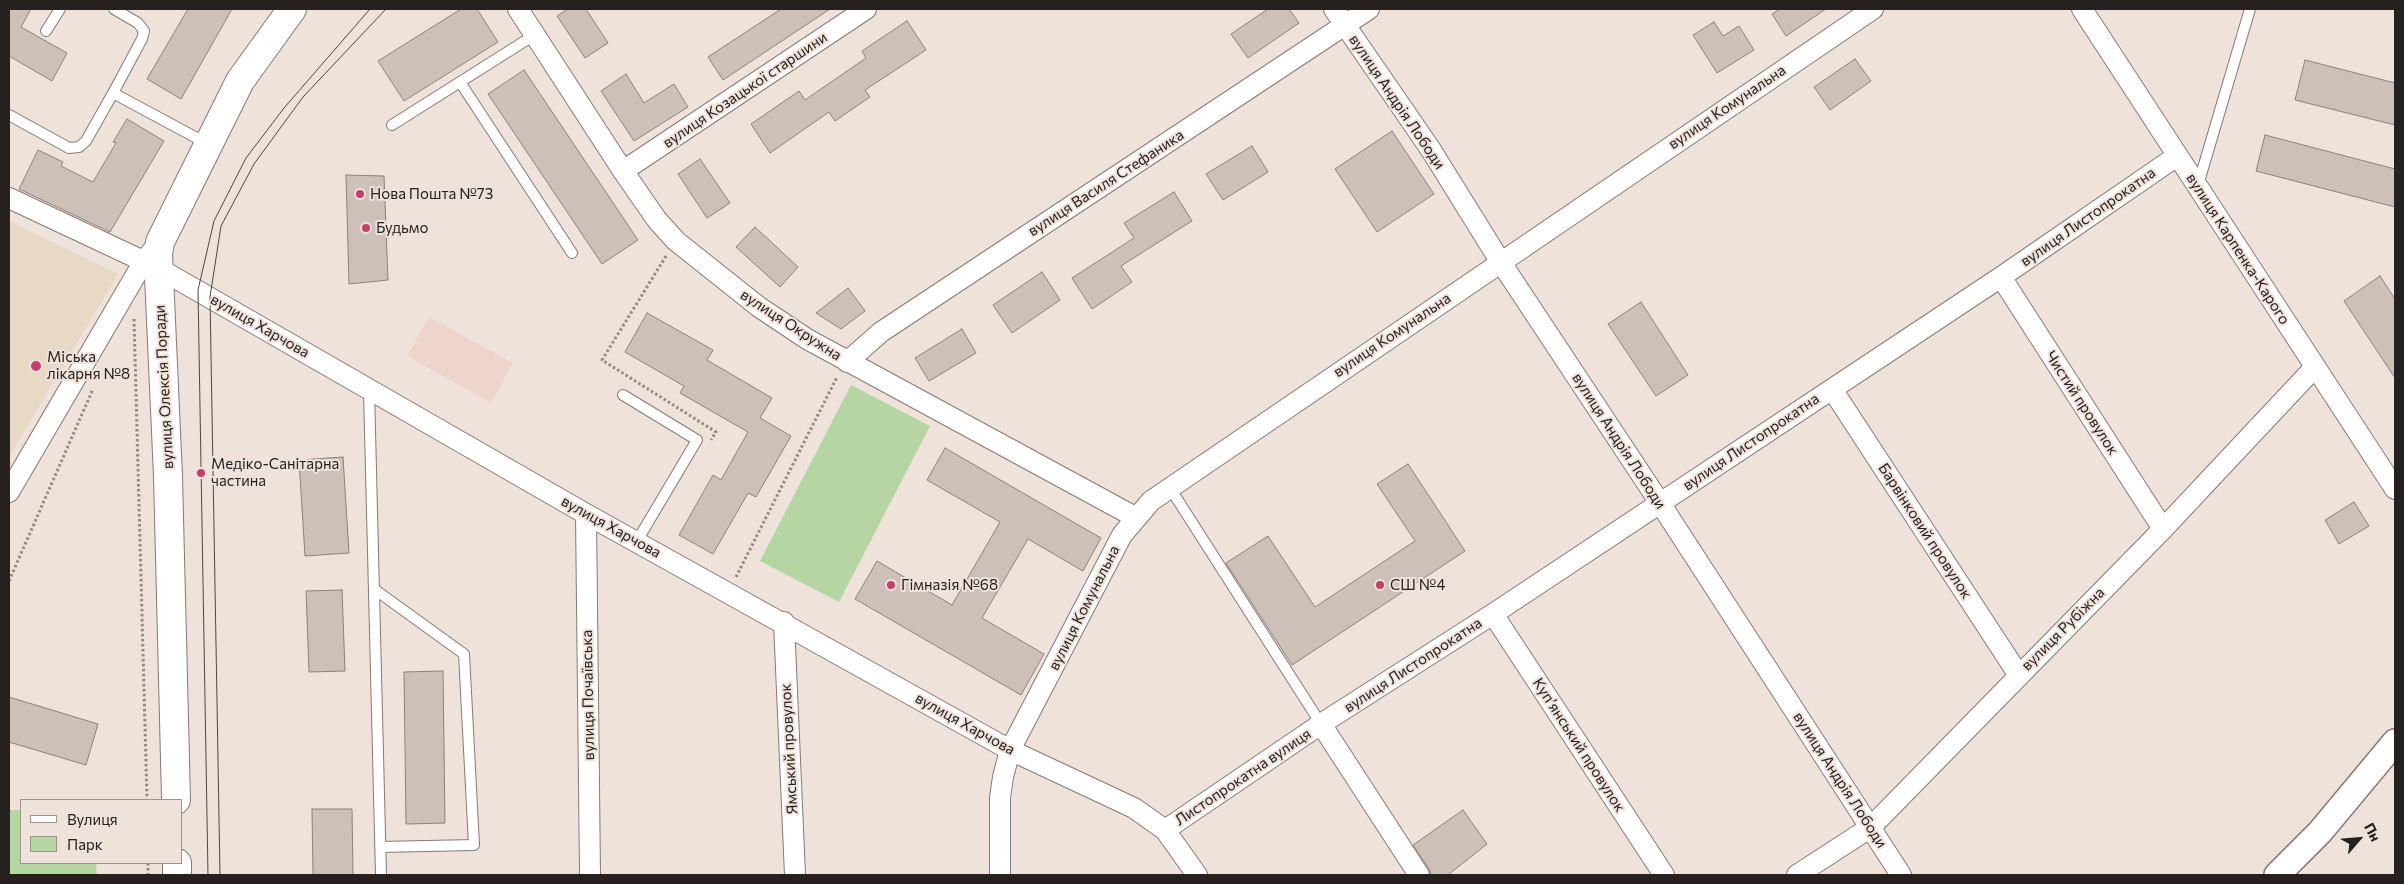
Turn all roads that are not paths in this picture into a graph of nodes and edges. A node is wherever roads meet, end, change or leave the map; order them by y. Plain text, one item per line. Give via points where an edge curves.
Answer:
1 (60, 9) edge
2 (114, 9) edge
3 (292, 9) edge
4 (312, 9) edge
5 (518, 9) edge
6 (866, 9) edge
7 (1369, 9) edge
8 (1873, 9) edge
9 (2082, 9) edge
10 (2250, 9) edge
11 (1340, 17) edge
12 (46, 31) dead end
13 (536, 34) junction
14 (240, 81) junction
15 (460, 82) junction
16 (113, 93) junction
17 (9, 115) edge
18 (392, 125) dead end
19 (208, 144) junction
20 (2177, 156) junction
21 (623, 171) junction
22 (2197, 186) junction
23 (9, 198) edge
24 (572, 253) dead end
25 (154, 257) junction
26 (1500, 262) junction
27 (2000, 277) junction
28 (847, 362) junction
29 (2315, 367) junction
30 (1832, 389) junction
31 (369, 390) junction
32 (623, 395) dead end
33 (1170, 488) junction
34 (2395, 489) edge
35 (9, 492) edge
36 (1660, 503) junction
37 (586, 514) junction
38 (1135, 517) junction
39 (2163, 529) junction
40 (636, 541) junction
41 (374, 589) junction
42 (1493, 614) junction
43 (784, 622) junction
44 (2018, 674) junction
45 (1321, 724) junction
46 (2394, 745) edge
47 (1010, 750) junction
48 (176, 799) edge
49 (1871, 827) junction
50 (1165, 830) junction
51 (380, 847) junction
52 (381, 875) edge
53 (590, 875) edge
54 (796, 875) edge
55 (1000, 875) edge
56 (1197, 875) edge
57 (1419, 875) edge
58 (1664, 875) edge
59 (1796, 875) edge
60 (1901, 875) edge
61 (2277, 875) edge

1 - 12 lane
2 - 16 lane via 138,23 144,31
3 - 14 main road, вулиця Олексія Поради
4 - 14 main road via 296,20
5 - 13 street, вулиця Окружна
6 - 21 street, вулиця Козацької старшини
7 - 11 street, вулиця Василя Стефаника
8 - 26 street, вулиця Комунальна
9 - 20 street, вулиця Карпенка-Карого
10 - 22 lane
11 - 26 street, вулиця Андрія Лободи via 1431,150
11 - 28 street, вулиця Василя Стефаника via 881,332
13 - 15 lane
13 - 21 street, вулиця Окружна
14 - 19 main road, вулиця Олексія Поради
15 - 18 lane
15 - 24 lane
16 - 17 lane via 86,141 79,147 69,148
16 - 19 lane
19 - 25 main road, вулиця Олексія Поради
20 - 22 street, вулиця Карпенка-Карого
20 - 27 street, вулиця Листопрокатна
21 - 28 street, вулиця Окружна via 676,241 759,307
22 - 29 street, вулиця Карпенка-Карого
23 - 25 street, вулиця Харчова
25 - 31 street, вулиця Харчова
25 - 35 street
25 - 48 main road, вулиця Олексія Поради via 168,476
26 - 33 street, вулиця Комунальна
26 - 36 street, вулиця Андрія Лободи
27 - 30 street, вулиця Листопрокатна
27 - 39 street, Чистий провулок
28 - 38 street, вулиця Окружна
29 - 34 street, вулиця Карпенка-Карого
29 - 39 street, вулиця Рубіжна
30 - 36 street, вулиця Листопрокатна
30 - 44 street, Барвінковий провулок
31 - 37 street, вулиця Харчова
31 - 41 lane
32 - 40 lane via 697,440
33 - 38 street, вулиця Комунальна
33 - 45 lane
36 - 42 street, вулиця Листопрокатна
36 - 49 street, вулиця Андрія Лободи
37 - 40 street, вулиця Харчова
37 - 53 street, вулиця Почаївська
38 - 47 street, вулиця Комунальна via 1122,535
39 - 44 street, вулиця Рубіжна
40 - 43 street, вулиця Харчова
41 - 51 lane
41 - 51 lane via 464,654 474,845
42 - 45 street, вулиця Листопрокатна
42 - 58 street, Куп’янський провулок
43 - 47 street, вулиця Харчова
43 - 54 street, Ямський провулок
44 - 49 street, вулиця Рубіжна
45 - 50 street, Листопрокатна вулиця
45 - 57 street
46 - 61 street via 2320,832
47 - 50 street, вулиця Харчова via 1134,808
47 - 55 street, вулиця Комунальна via 1000,798
49 - 59 street, вулиця Рубіжна
49 - 60 street, вулиця Андрія Лободи
50 - 56 street, вулиця Харчова
51 - 52 lane

